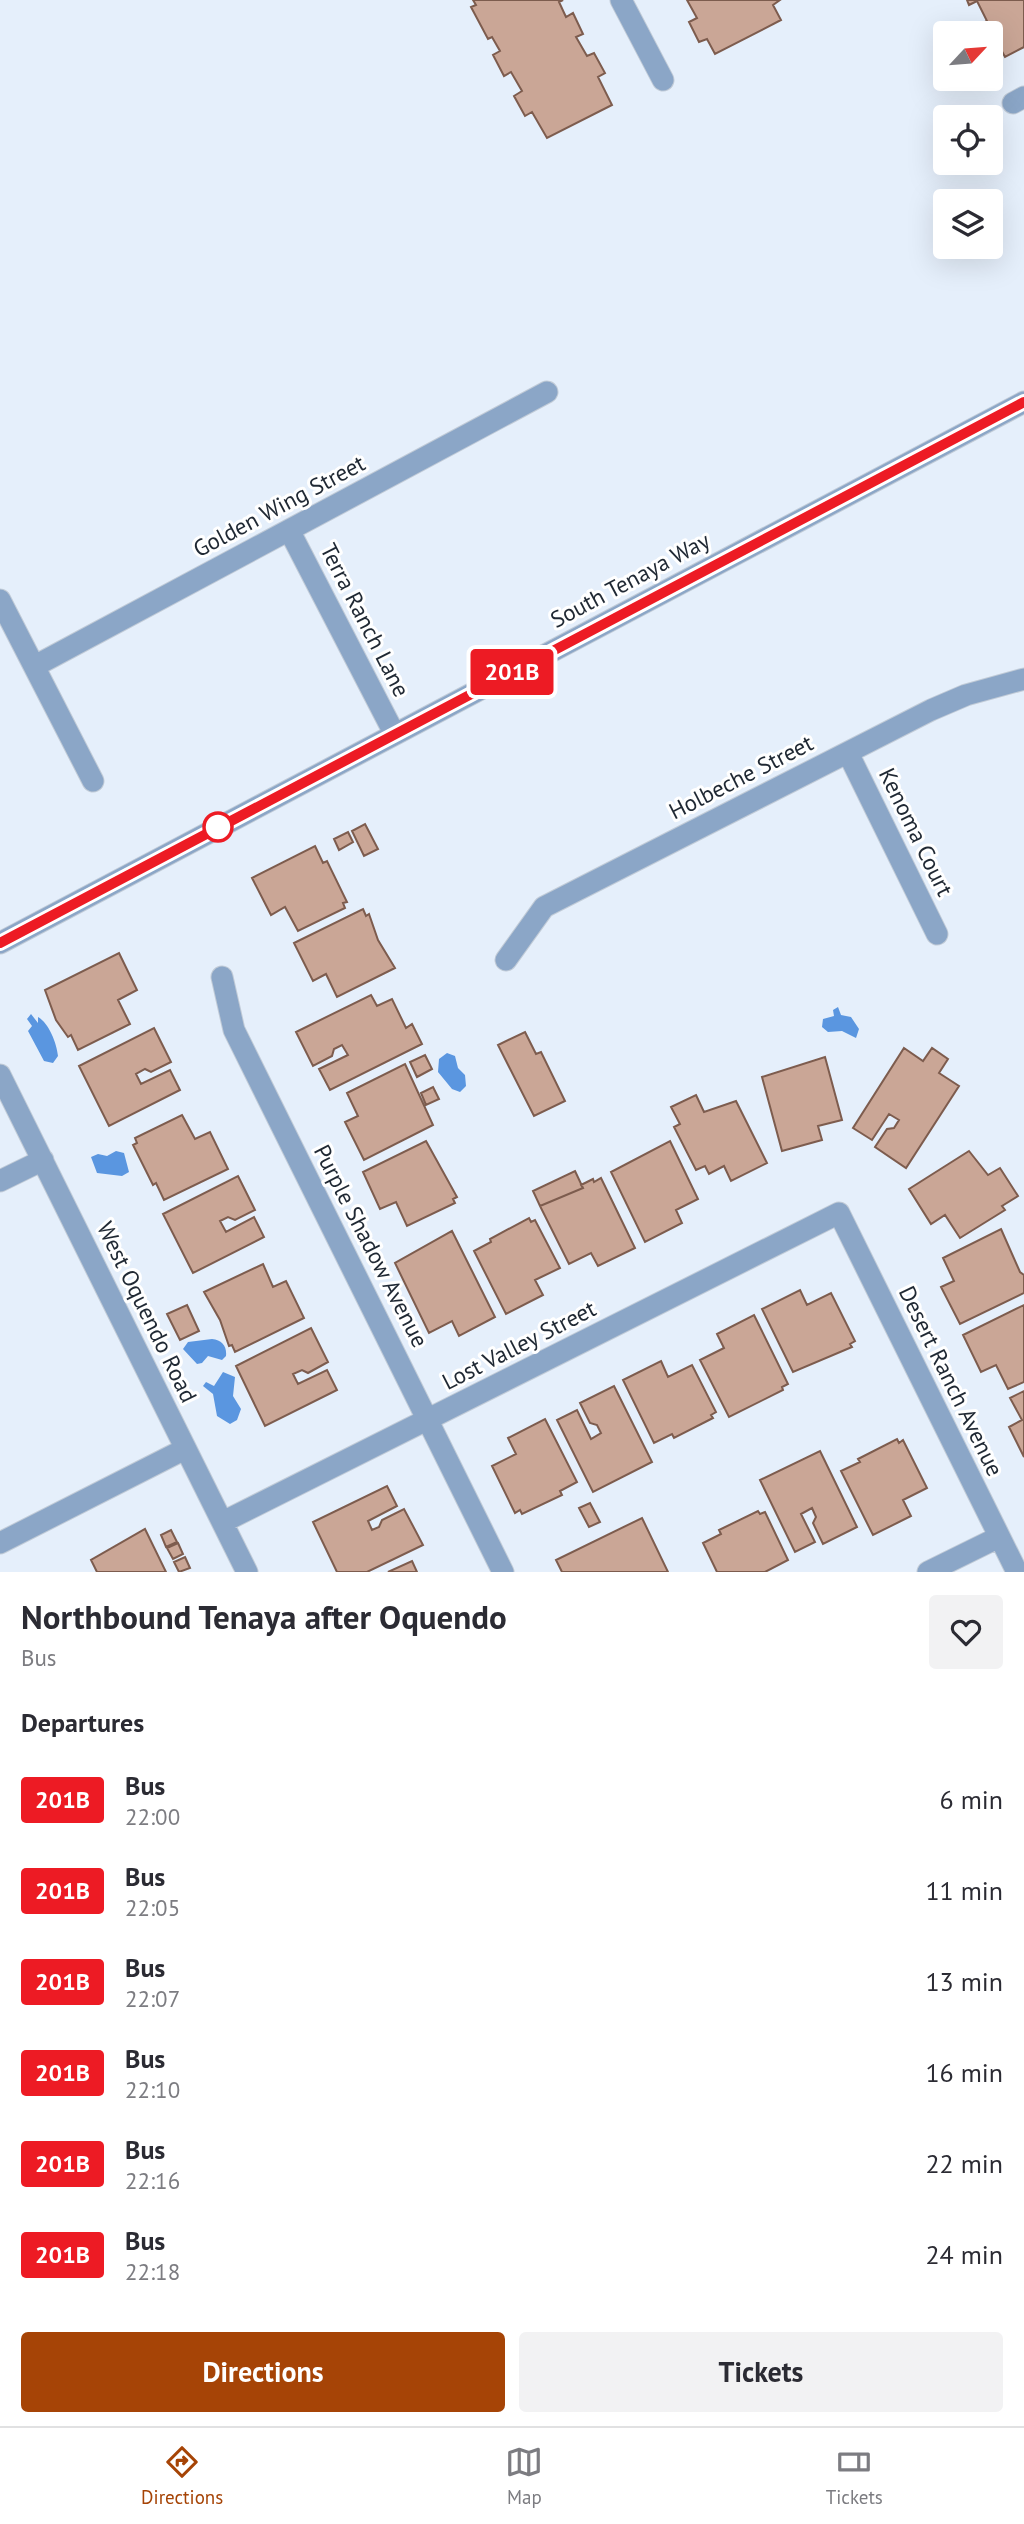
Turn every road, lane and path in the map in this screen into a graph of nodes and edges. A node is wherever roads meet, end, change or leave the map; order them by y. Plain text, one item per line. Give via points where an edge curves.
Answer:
1 (621, 0) edge
2 (663, 79) dead end
3 (547, 392) dead end
4 (1024, 402) edge
5 (289, 530) junction
6 (0, 600) edge
7 (35, 666) junction
8 (1024, 679) edge
9 (394, 733) junction
10 (848, 752) junction
11 (93, 781) dead end
12 (937, 934) dead end
13 (0, 943) edge
14 (506, 960) dead end
15 (222, 977) dead end
16 (0, 1075) edge
17 (43, 1160) junction
18 (0, 1181) edge
19 (839, 1213) joint
20 (428, 1420) junction
21 (185, 1449) junction
22 (223, 1522) junction
23 (999, 1537) junction
24 (0, 1543) edge
25 (247, 1572) edge
26 (503, 1572) edge
27 (928, 1572) edge
28 (1017, 1572) edge

1 - 2 street
3 - 5 street, Golden Wing Street
4 - 9 street, South Tenaya Way
5 - 7 street, Golden Wing Street
5 - 9 street, Terra Ranch Lane
6 - 7 street
7 - 11 street
8 - 10 street, Holbeche Street via 966,695
9 - 13 street, South Tenaya Way
10 - 12 street, Kenoma Court
10 - 14 street, Holbeche Street via 544,907
15 - 20 street, Purple Shadow Avenue via 234,1030
16 - 17 street, West Oquendo Road
17 - 18 street
17 - 21 street, West Oquendo Road
19 - 20 street, Lost Valley Street
19 - 23 street, Desert Ranch Avenue
20 - 22 street, Lost Valley Street
20 - 26 street, Purple Shadow Avenue
21 - 22 street, West Oquendo Road
21 - 24 street
22 - 25 street, West Oquendo Road
23 - 27 street
23 - 28 street, Desert Ranch Avenue

